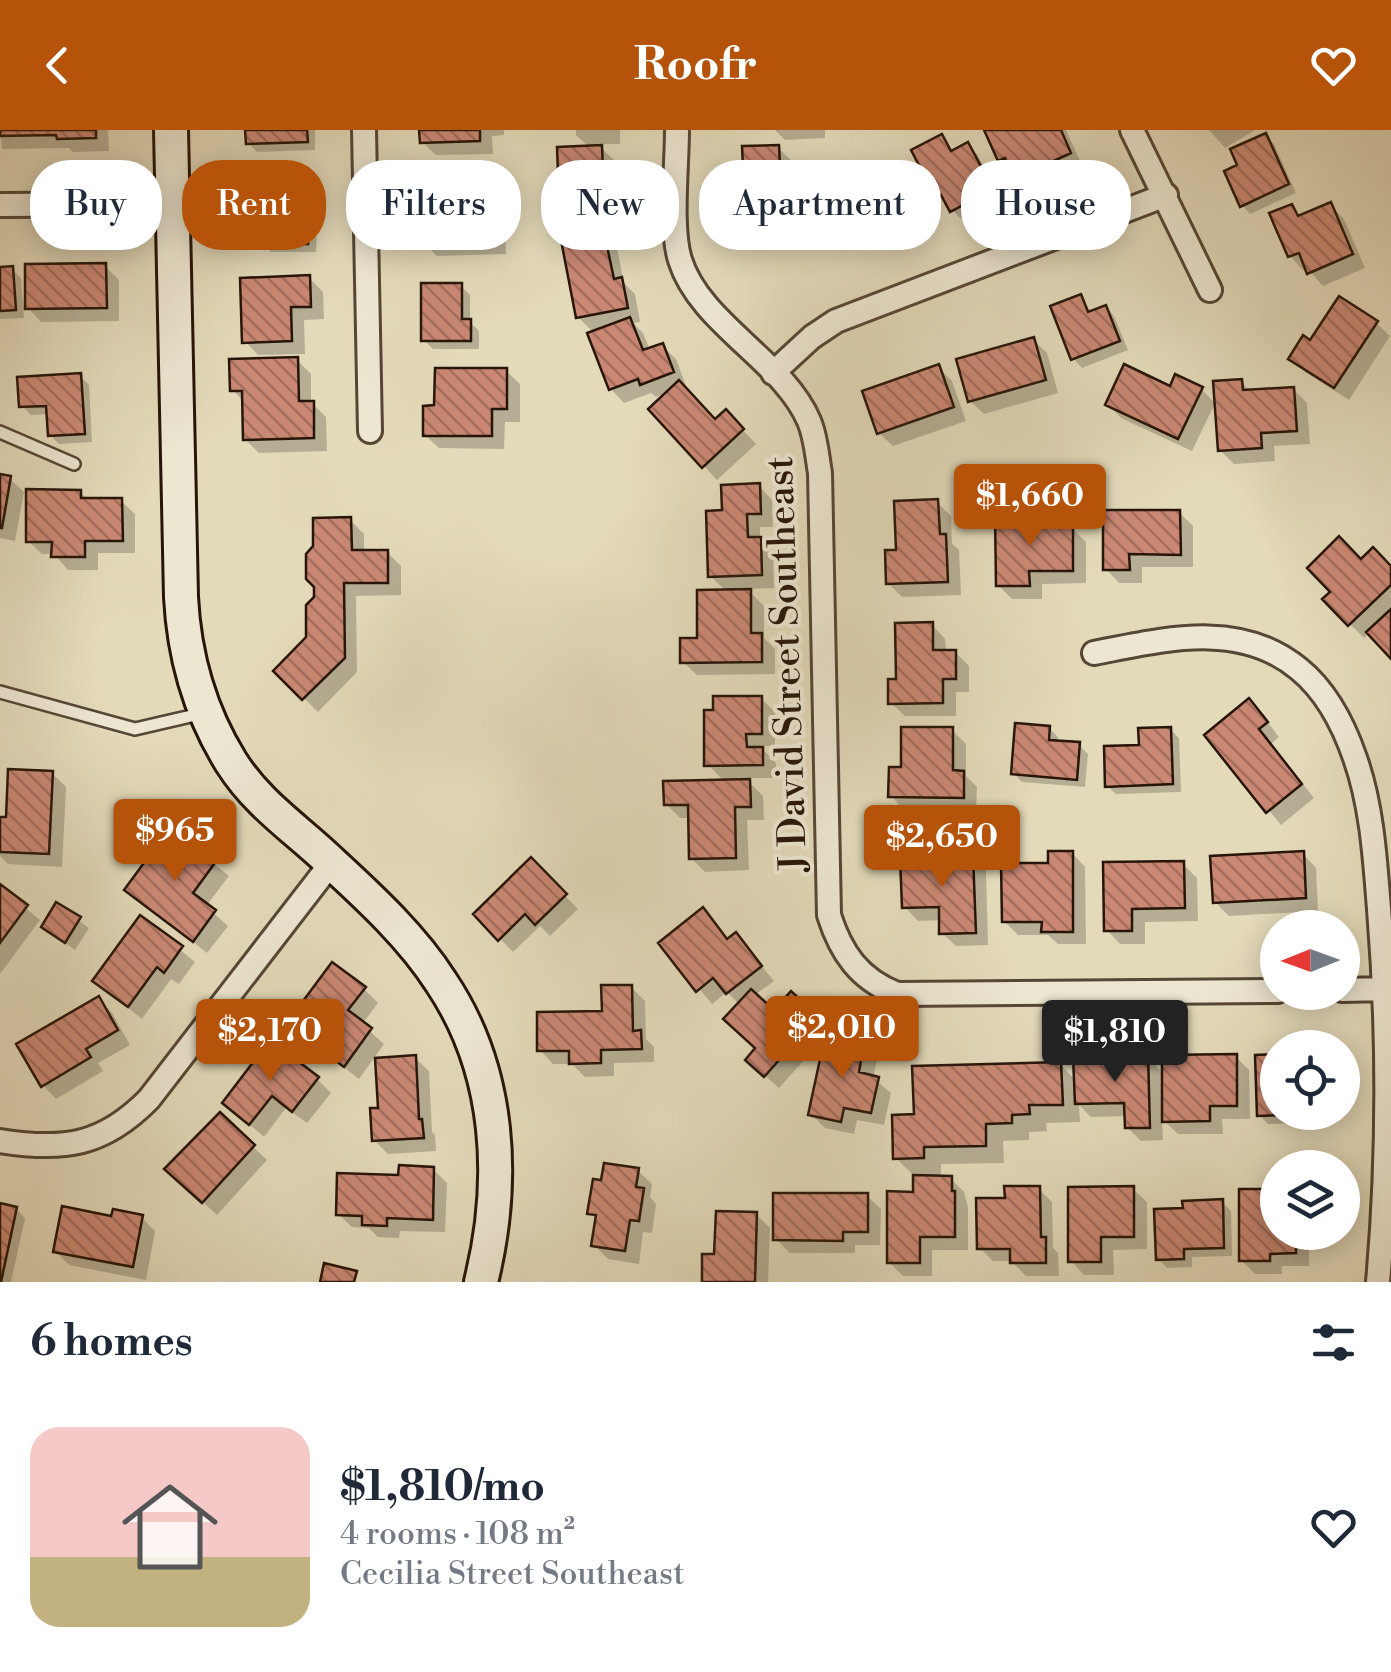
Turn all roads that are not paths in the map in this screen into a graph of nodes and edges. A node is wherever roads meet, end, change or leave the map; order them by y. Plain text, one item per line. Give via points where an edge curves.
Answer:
1 (171, 130) edge
2 (364, 130) edge
3 (677, 130) edge
4 (1132, 130) edge
5 (1166, 195) junction
6 (172, 204) junction
7 (0, 205) edge
8 (1210, 290) dead end
9 (773, 373) junction
10 (370, 431) dead end
11 (0, 432) edge
12 (74, 464) dead end
13 (1094, 654) dead end
14 (0, 692) edge
15 (204, 713) junction
16 (332, 862) junction
17 (1386, 989) junction
18 (1360, 990) edge
19 (1260, 991) edge
20 (0, 1141) edge
21 (481, 1282) edge
22 (1378, 1282) edge

1 - 6 street
2 - 10 street
3 - 9 street, J David Street Southeast via 680,262 701,296
4 - 5 street
5 - 8 street
5 - 9 street via 836,321
6 - 7 street
6 - 15 street via 182,629
9 - 19 street, J David Street Southeast via 810,423 820,474 829,915 845,956 876,986 897,994
11 - 12 lane
13 - 17 street via 1210,635 1269,652 1298,668 1321,693 1356,760 1364,795
14 - 15 lane via 135,729
15 - 16 street via 270,811
16 - 20 street via 126,1122 73,1144
16 - 21 street via 442,982 477,1056 489,1096 496,1170 496,1212
17 - 18 street
17 - 22 street via 1389,1088

